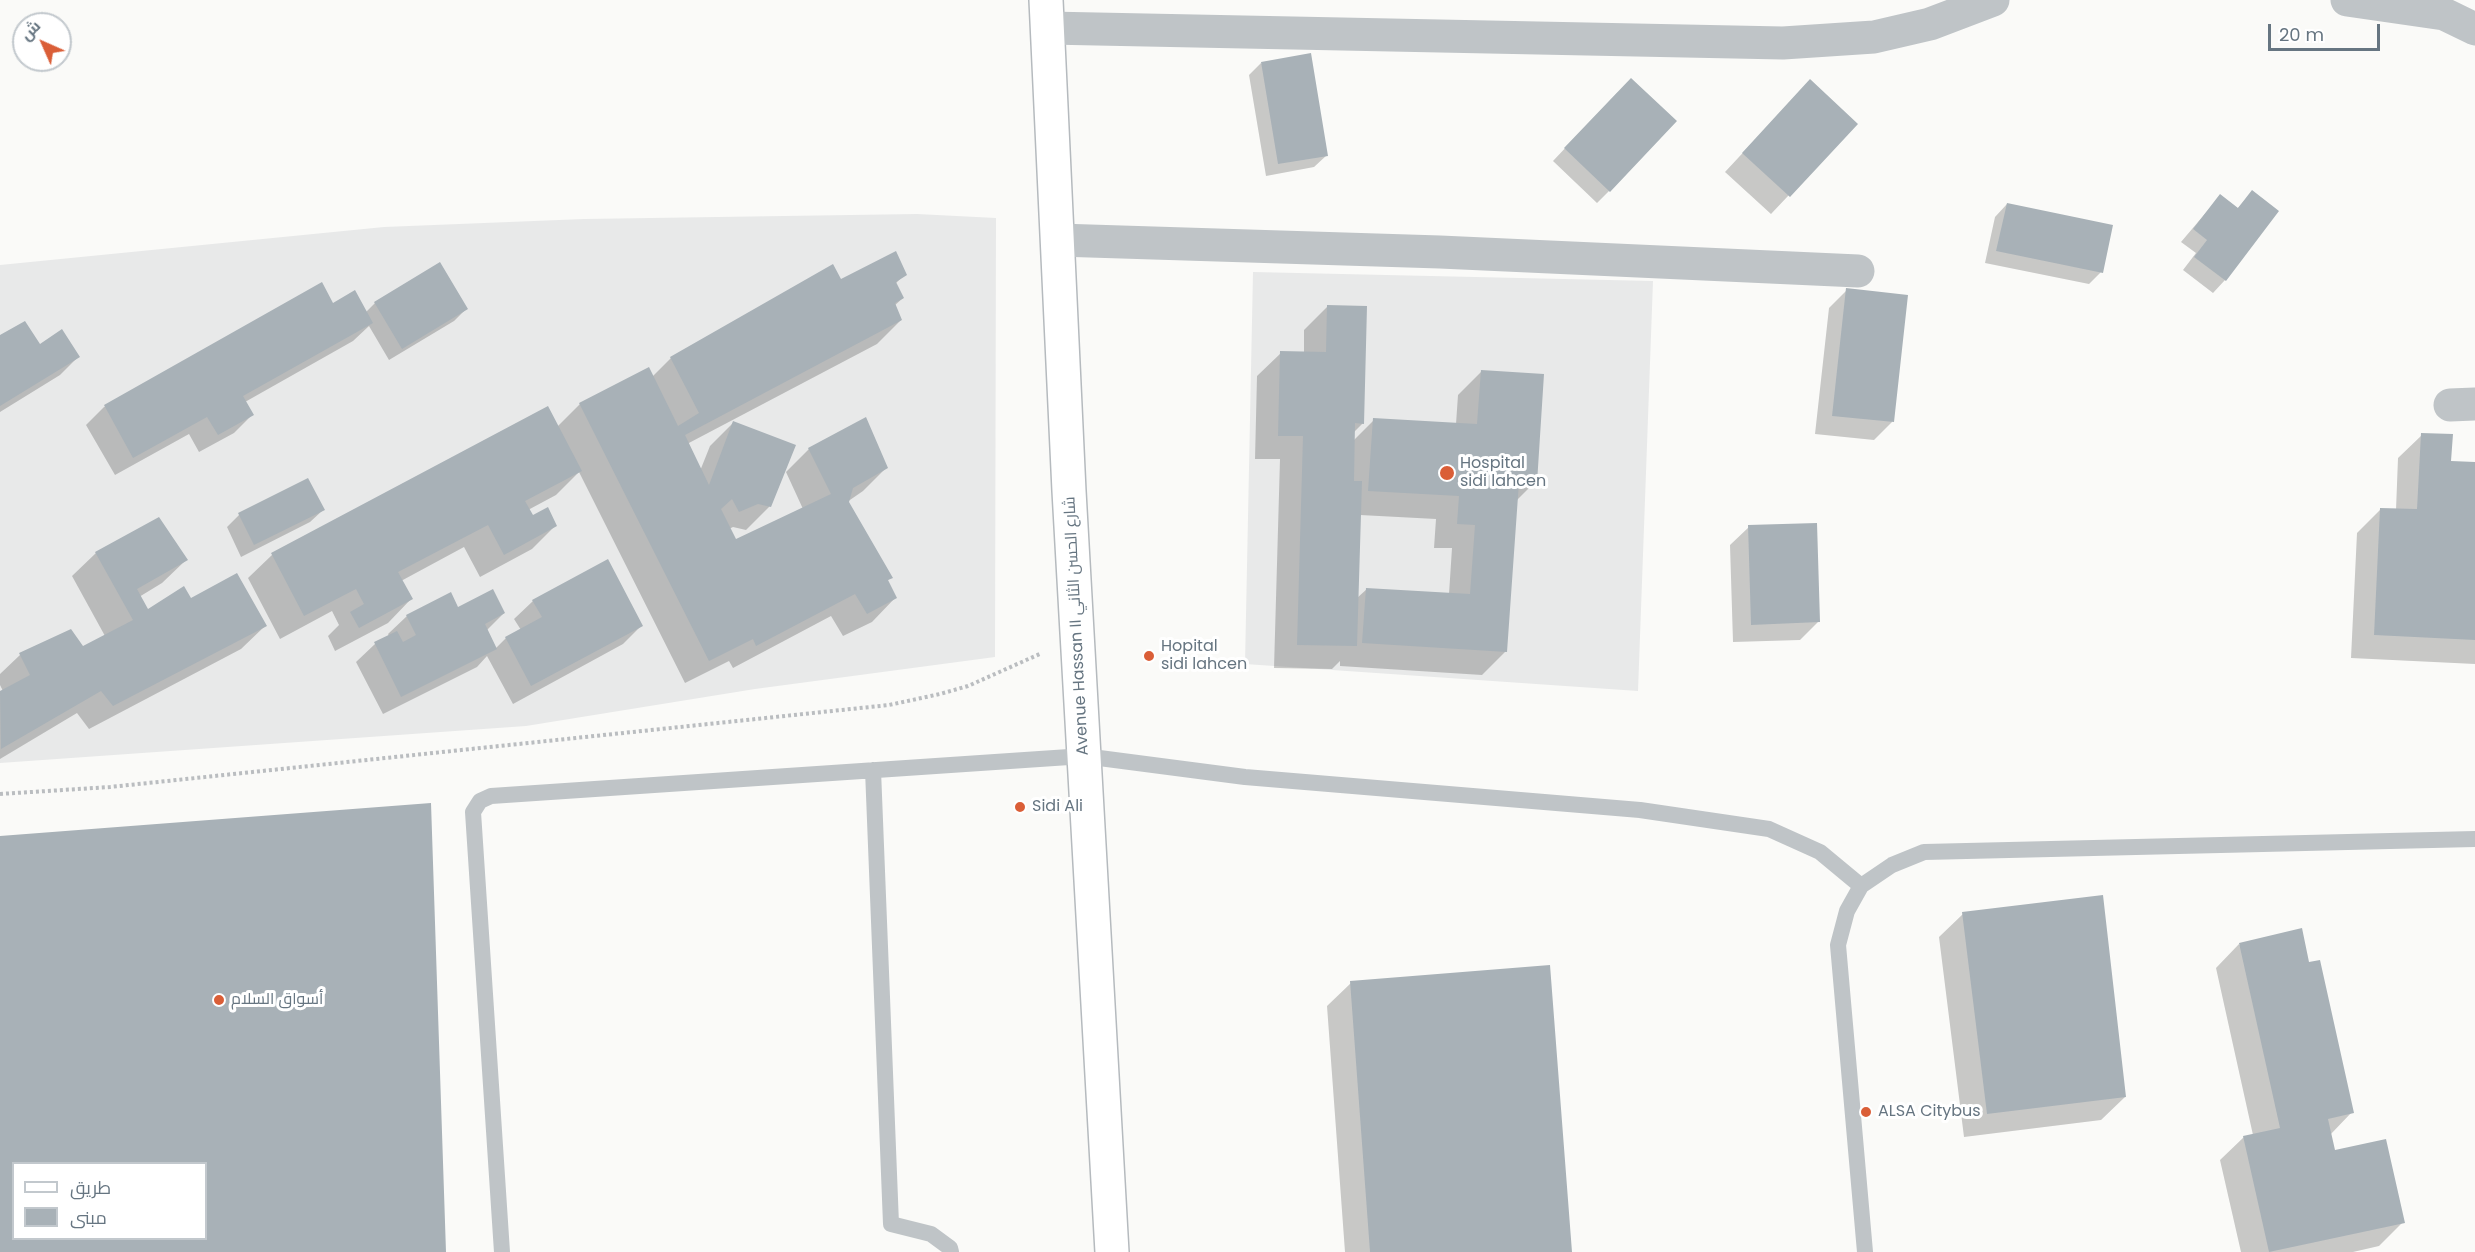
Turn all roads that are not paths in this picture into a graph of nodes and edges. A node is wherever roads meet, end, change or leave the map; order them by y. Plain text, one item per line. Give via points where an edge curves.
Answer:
1 (1993, 0) edge
2 (2347, 0) edge
3 (1047, 14) edge
4 (2475, 29) edge
5 (1058, 240) junction
6 (1858, 271) dead end
7 (1084, 756) junction
8 (873, 770) junction
9 (2475, 839) edge
10 (1860, 886) junction
11 (502, 1252) edge
12 (951, 1252) edge
13 (1112, 1252) edge
14 (1865, 1252) edge

1 - 3 street via 1902,32 1804,42
2 - 4 street via 2444,14
3 - 5 main road, Avenue Hassan II شارع الحسن الثاني
5 - 6 street
5 - 7 main road, Avenue Hassan II شارع الحسن الثاني
7 - 8 lane
7 - 10 lane via 1245,777 1640,810 1769,828 1820,852
7 - 13 main road, Avenue Hassan II شارع الحسن الثاني
8 - 11 lane via 491,796 480,801 473,812
8 - 12 lane via 891,1224 931,1234
9 - 10 lane via 1924,852
10 - 14 lane via 1847,911 1838,945

